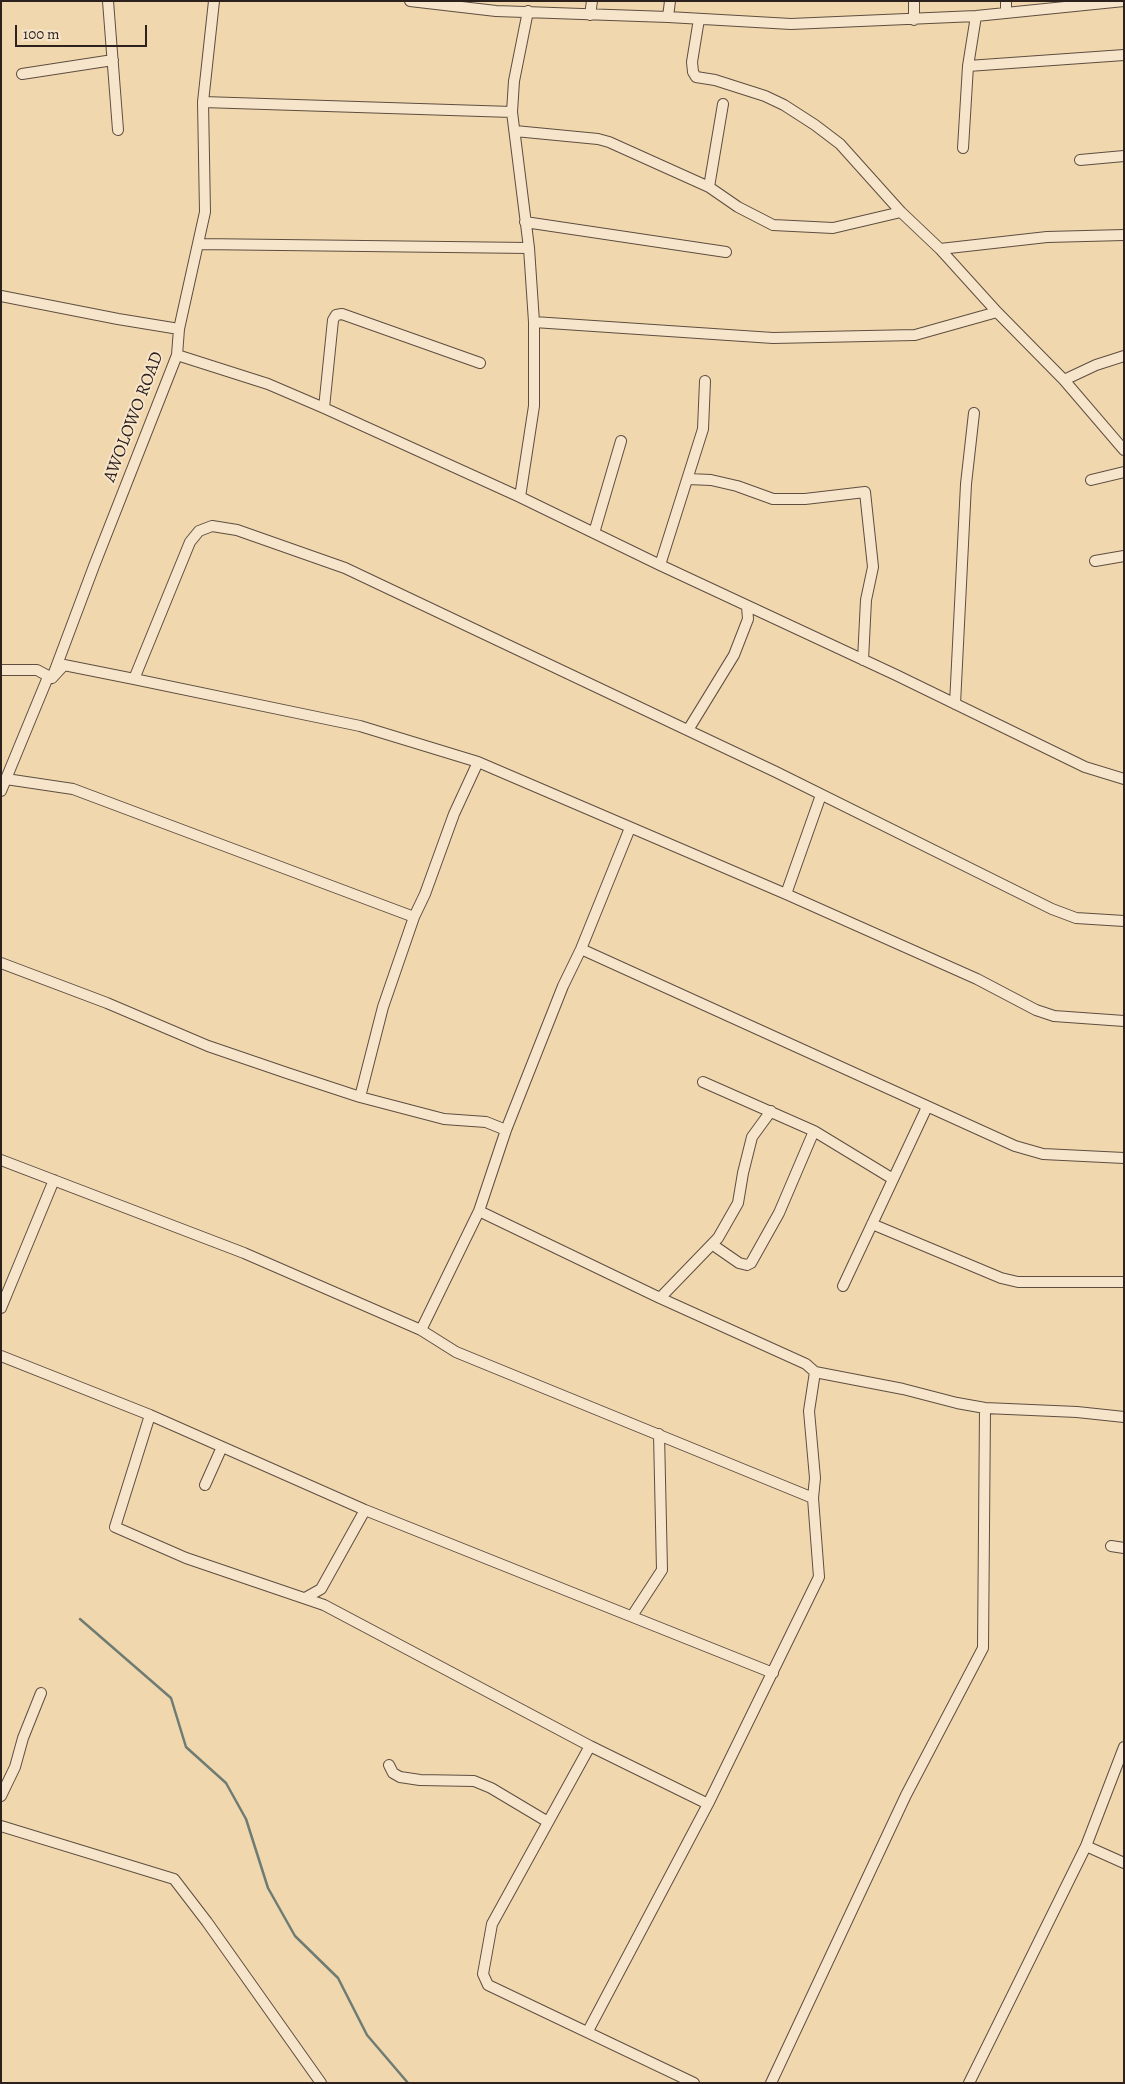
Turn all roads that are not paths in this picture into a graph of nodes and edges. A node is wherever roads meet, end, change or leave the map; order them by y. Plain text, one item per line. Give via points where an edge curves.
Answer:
1 (108, 1) edge
2 (214, 1) edge
3 (410, 1) edge
4 (592, 1) edge
5 (670, 1) edge
6 (914, 1) edge
7 (1006, 1) edge
8 (1124, 1) edge
9 (497, 6) edge
10 (528, 11) junction
11 (1006, 12) junction
12 (590, 15) junction
13 (976, 16) junction
14 (668, 17) junction
15 (699, 19) junction
16 (914, 20) junction
17 (1124, 55) edge
18 (113, 60) junction
19 (968, 66) junction
20 (22, 74) dead end
21 (203, 102) junction
22 (723, 104) dead end
23 (512, 112) junction
24 (118, 130) dead end
25 (515, 131) junction
26 (963, 148) dead end
27 (1124, 156) edge
28 (1080, 160) dead end
29 (709, 187) junction
30 (901, 212) junction
31 (526, 222) junction
32 (1124, 236) edge
33 (199, 244) junction
34 (529, 248) junction
35 (940, 249) junction
36 (726, 252) dead end
37 (1, 296) edge
38 (997, 312) junction
39 (534, 322) junction
40 (179, 329) junction
41 (177, 355) junction
42 (1124, 356) edge
43 (480, 364) dead end
44 (1064, 380) junction
45 (705, 382) dead end
46 (324, 408) junction
47 (974, 413) dead end
48 (621, 441) dead end
49 (1124, 450) edge
50 (1124, 472) edge
51 (688, 479) junction
52 (1091, 480) dead end
53 (520, 497) junction
54 (594, 533) junction
55 (1124, 556) edge
56 (1095, 561) dead end
57 (660, 565) junction
58 (747, 606) junction
59 (770, 616) junction
60 (748, 619) junction
61 (863, 660) junction
62 (1, 670) edge
63 (52, 678) junction
64 (134, 679) junction
65 (955, 704) junction
66 (688, 730) junction
67 (478, 762) junction
68 (6, 779) junction
69 (1124, 779) edge
70 (1, 790) edge
71 (821, 795) junction
72 (630, 828) junction
73 (786, 894) junction
74 (414, 917) junction
75 (1124, 921) edge
76 (581, 949) junction
77 (1, 963) edge
78 (1124, 1022) edge
79 (703, 1082) dead end
80 (360, 1097) junction
81 (927, 1107) junction
82 (770, 1111) junction
83 (506, 1130) junction
84 (814, 1131) junction
85 (1124, 1158) edge
86 (1, 1160) edge
87 (893, 1179) junction
88 (54, 1180) junction
89 (478, 1211) junction
90 (872, 1224) junction
91 (713, 1245) junction
92 (1124, 1282) edge
93 (843, 1286) dead end
94 (660, 1298) junction
95 (1, 1308) edge
96 (421, 1330) junction
97 (1, 1356) edge
98 (815, 1372) junction
99 (985, 1408) junction
100 (150, 1416) junction
101 (1124, 1418) edge
102 (659, 1434) junction
103 (222, 1447) junction
104 (205, 1485) dead end
105 (814, 1498) junction
106 (365, 1510) junction
107 (1112, 1546) dead end
108 (1124, 1548) edge
109 (321, 1589) junction
110 (305, 1598) junction
111 (324, 1605) junction
112 (632, 1616) junction
113 (773, 1673) junction
114 (41, 1693) dead end
115 (590, 1746) junction
116 (1124, 1747) edge
117 (389, 1765) dead end
118 (1, 1796) edge
119 (708, 1804) junction
120 (548, 1822) junction
121 (1, 1826) edge
122 (1086, 1846) junction
123 (1124, 1863) edge
124 (588, 2032) junction
125 (321, 2083) edge
126 (694, 2083) edge
127 (771, 2083) edge
128 (969, 2083) edge

1 - 18 street
2 - 21 street, AWOLOWO ROAD
3 - 9 street
4 - 12 street
5 - 14 street
6 - 16 street
7 - 11 street
8 - 11 street
9 - 10 street
10 - 12 street
10 - 23 street via 514,81
11 - 13 street
12 - 14 street
13 - 16 street
13 - 19 street
14 - 15 street
15 - 16 street via 791,24
15 - 30 street via 692,62 696,77 765,96 815,125 840,144
17 - 19 street
18 - 20 street
18 - 24 street
19 - 26 street
21 - 23 street
21 - 33 street, AWOLOWO ROAD via 206,194
22 - 29 street
23 - 25 street
25 - 29 street via 609,142
25 - 31 street
27 - 28 street
29 - 30 street via 773,225 833,228
30 - 35 street
31 - 34 street
31 - 36 street
32 - 35 street via 1047,237
33 - 34 street
33 - 40 street, AWOLOWO ROAD
34 - 39 street
35 - 38 street
37 - 40 street
38 - 39 street via 915,335 773,338
38 - 44 street
39 - 53 street via 534,406
40 - 41 street, AWOLOWO ROAD
41 - 46 street via 268,384
41 - 63 street, AWOLOWO ROAD
42 - 44 street
43 - 46 street via 342,314 336,315
44 - 49 street
45 - 51 street via 703,429
46 - 53 street
47 - 65 street via 966,484
48 - 54 street
50 - 52 street
51 - 57 street
51 - 61 street via 737,486 772,499 865,492 873,567 866,600
53 - 54 street
54 - 57 street
55 - 56 street
57 - 58 street
58 - 59 street
58 - 60 street
59 - 60 street
59 - 61 street
60 - 66 street via 734,655
61 - 65 street
62 - 63 street via 37,670
63 - 64 street via 64,665
63 - 68 street, AWOLOWO ROAD via 48,677
64 - 66 street via 190,542 199,531 212,526 237,530 345,568
64 - 67 street via 360,726
65 - 69 street via 1085,767
66 - 71 street
67 - 72 street
67 - 74 street
68 - 70 street, AWOLOWO ROAD
68 - 74 street via 72,789
71 - 73 street
71 - 75 street via 1076,918
72 - 73 street
72 - 76 street
73 - 78 street via 977,979 1036,1010 1054,1016
74 - 80 street via 383,1007
76 - 81 street
76 - 83 street
77 - 80 street via 208,1046
79 - 82 street
80 - 83 street via 444,1119 486,1122
81 - 85 street via 1015,1146 1043,1154
81 - 87 street
82 - 84 street
82 - 91 street via 752,1138 738,1203
83 - 89 street
84 - 87 street
84 - 91 street via 779,1213 751,1264 738,1264
86 - 88 street
87 - 90 street
88 - 95 street
88 - 96 street via 244,1253
89 - 94 street
89 - 96 street
90 - 92 street via 1001,1278 1018,1282
90 - 93 street
91 - 94 street
94 - 98 street via 806,1364
96 - 102 street via 456,1352
97 - 100 street
98 - 99 street via 903,1388
98 - 105 street via 809,1411
99 - 101 street via 1077,1412
99 - 127 street via 983,1648 906,1795
100 - 103 street
100 - 110 street via 115,1527 186,1558
102 - 105 street
102 - 112 street via 662,1570
103 - 104 street
103 - 106 street
105 - 113 street via 818,1577
106 - 109 street
106 - 112 street
107 - 108 street
109 - 110 street
109 - 111 street
110 - 111 street
111 - 115 street
112 - 113 street
113 - 119 street
114 - 118 street via 15,1767
115 - 119 street
115 - 120 street
116 - 122 street
117 - 120 street via 400,1777 474,1781
119 - 124 street
120 - 124 street via 492,1924 483,1974 488,1985
121 - 125 street via 174,1879
122 - 123 street
122 - 128 street
124 - 126 street

